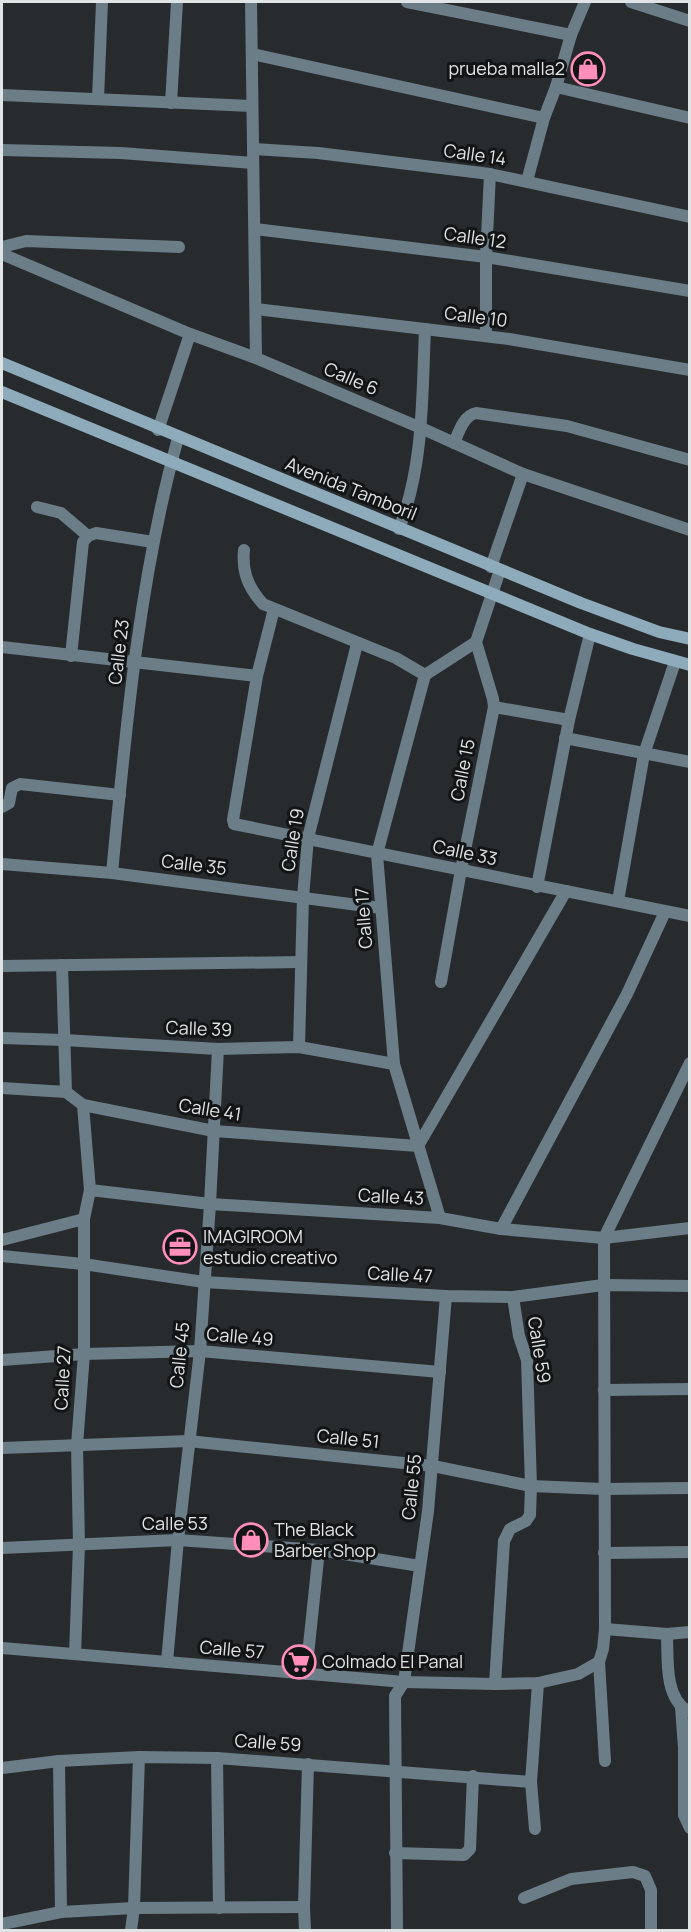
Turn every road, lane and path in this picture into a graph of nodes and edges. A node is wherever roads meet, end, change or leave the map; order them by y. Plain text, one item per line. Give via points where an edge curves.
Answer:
1 (102, 2) edge
2 (177, 2) edge
3 (251, 2) edge
4 (407, 2) edge
5 (585, 2) edge
6 (630, 2) edge
7 (690, 21) edge
8 (571, 35) junction
9 (252, 54) junction
10 (556, 87) junction
11 (2, 95) edge
12 (98, 99) junction
13 (171, 103) junction
14 (252, 106) junction
15 (544, 118) junction
16 (690, 118) edge
17 (253, 149) junction
18 (2, 150) edge
19 (254, 163) junction
20 (490, 174) junction
21 (526, 181) junction
22 (690, 217) edge
23 (255, 229) junction
24 (2, 247) edge
25 (179, 247) dead end
26 (2, 254) edge
27 (486, 257) junction
28 (690, 291) edge
29 (256, 309) junction
30 (425, 329) junction
31 (190, 334) junction
32 (486, 336) junction
33 (256, 358) junction
34 (2, 363) edge
35 (690, 370) edge
36 (2, 392) edge
37 (421, 428) junction
38 (158, 430) junction
39 (178, 438) junction
40 (454, 443) junction
41 (690, 460) edge
42 (172, 461) junction
43 (523, 474) junction
44 (37, 507) dead end
45 (399, 529) junction
46 (690, 530) edge
47 (88, 536) junction
48 (153, 542) junction
49 (244, 550) dead end
50 (495, 568) junction
51 (492, 593) junction
52 (274, 609) junction
53 (590, 634) junction
54 (690, 639) edge
55 (476, 642) junction
56 (357, 644) junction
57 (2, 646) edge
58 (71, 656) junction
59 (136, 662) junction
60 (675, 662) junction
61 (690, 665) edge
62 (425, 675) junction
63 (257, 676) junction
64 (494, 707) junction
65 (569, 720) junction
66 (565, 738) junction
67 (644, 754) junction
68 (690, 762) edge
69 (120, 795) junction
70 (2, 807) edge
71 (308, 838) junction
72 (377, 854) junction
73 (2, 864) edge
74 (461, 870) junction
75 (112, 873) junction
76 (537, 886) junction
77 (566, 891) junction
78 (303, 897) junction
79 (618, 901) junction
80 (381, 908) junction
81 (665, 912) junction
82 (690, 916) edge
83 (301, 962) junction
84 (62, 965) junction
85 (2, 966) edge
86 (441, 982) dead end
87 (2, 1038) edge
88 (64, 1040) junction
89 (299, 1047) junction
90 (218, 1049) junction
91 (690, 1062) edge
92 (394, 1064) junction
93 (2, 1088) edge
94 (66, 1092) junction
95 (83, 1104) junction
96 (214, 1131) junction
97 (418, 1146) junction
98 (90, 1190) junction
99 (210, 1204) junction
100 (440, 1218) junction
101 (84, 1219) junction
102 (690, 1228) edge
103 (501, 1229) junction
104 (604, 1238) junction
105 (2, 1240) edge
106 (2, 1256) edge
107 (83, 1264) junction
108 (204, 1282) junction
109 (603, 1285) junction
110 (690, 1286) edge
111 (446, 1296) junction
112 (513, 1297) junction
113 (200, 1351) junction
114 (84, 1354) junction
115 (2, 1360) edge
116 (440, 1372) junction
117 (690, 1389) edge
118 (604, 1390) junction
119 (188, 1441) junction
120 (77, 1445) junction
121 (2, 1448) edge
122 (432, 1466) junction
123 (531, 1486) junction
124 (690, 1488) edge
125 (603, 1489) junction
126 (178, 1540) junction
127 (79, 1545) junction
128 (2, 1548) edge
129 (319, 1550) junction
130 (690, 1552) edge
131 (604, 1553) junction
132 (420, 1566) junction
133 (605, 1629) junction
134 (690, 1632) edge
135 (667, 1634) junction
136 (2, 1648) edge
137 (75, 1654) junction
138 (167, 1662) junction
139 (599, 1662) junction
140 (306, 1674) junction
141 (404, 1682) junction
142 (538, 1683) junction
143 (495, 1684) junction
144 (686, 1709) edge
145 (139, 1757) junction
146 (217, 1758) junction
147 (59, 1761) junction
148 (605, 1761) dead end
149 (309, 1764) junction
150 (2, 1768) edge
151 (395, 1772) junction
152 (473, 1776) junction
153 (531, 1782) junction
154 (687, 1799) edge
155 (690, 1828) edge
156 (535, 1829) dead end
157 (395, 1853) junction
158 (524, 1898) dead end
159 (304, 1907) junction
160 (134, 1908) junction
161 (219, 1908) junction
162 (61, 1912) junction
163 (2, 1924) edge
164 (131, 1930) edge
165 (305, 1930) edge
166 (397, 1930) edge
167 (651, 1930) edge

1 - 12 street
2 - 13 street
3 - 9 street
4 - 8 street
5 - 8 street
6 - 7 street
8 - 10 street
9 - 14 street
9 - 15 street
10 - 15 street
10 - 16 street
11 - 12 street
12 - 13 street
13 - 14 street
14 - 17 street
15 - 21 street
17 - 19 street
17 - 20 street, Calle 14
18 - 19 street via 121,153
19 - 23 street
20 - 21 street, Calle 14
20 - 27 street
21 - 22 street, Calle 14
23 - 27 street, Calle 12
23 - 29 street
24 - 25 street via 26,241
26 - 31 street, Calle 6
27 - 28 street, Calle 12
27 - 32 street
29 - 30 street, Calle 10
29 - 33 street
30 - 32 street, Calle 10
30 - 37 street
31 - 33 street, Calle 6
31 - 38 street
32 - 35 street, Calle 10
33 - 37 street, Calle 6
34 - 38 main road, Avenida Tamboril
36 - 42 main road
37 - 40 street, Calle 6
37 - 45 street via 413,487
38 - 39 main road, Avenida Tamboril
39 - 42 street, Calle 23
39 - 45 main road, Avenida Tamboril
40 - 41 street via 466,418 476,412 567,426
40 - 43 street, Calle 6
42 - 48 street, Calle 23
42 - 51 main road
43 - 46 street, Calle 6
43 - 50 street
44 - 47 street via 61,513
45 - 50 main road, Avenida Tamboril
47 - 48 street via 96,533
47 - 58 street via 82,547
48 - 59 street, Calle 23
49 - 52 street via 243,565 252,592
50 - 51 street
50 - 54 main road, Avenida Tamboril via 620,619
51 - 53 main road
51 - 55 street
52 - 56 street
52 - 63 street
53 - 60 main road
53 - 65 street
55 - 62 street
55 - 64 street, Calle 15
56 - 62 street via 396,658
56 - 71 street, Calle 19
57 - 58 street
58 - 59 street
59 - 63 street
59 - 69 street, Calle 23
60 - 61 main road
60 - 67 street
62 - 72 street, Calle 17
63 - 71 street, Calle 33 via 234,824
64 - 65 street
64 - 74 street, Calle 15
65 - 66 street
66 - 67 street
66 - 76 street
67 - 68 street
67 - 79 street
69 - 70 street via 20,784 12,788 9,803
69 - 75 street, Calle 23
71 - 72 street, Calle 33
71 - 78 street, Calle 19
72 - 74 street, Calle 33
72 - 80 street, Calle 17
73 - 75 street, Calle 35
74 - 76 street, Calle 33
74 - 86 street, Calle 15
75 - 78 street, Calle 35
76 - 77 street, Calle 33
77 - 79 street, Calle 33
77 - 97 street
78 - 80 street, Calle 35
78 - 83 street, Calle 19
79 - 81 street, Calle 33
80 - 92 street, Calle 17
81 - 82 street, Calle 33
81 - 103 street via 627,994
83 - 84 street
83 - 89 street, Calle 19
84 - 85 street
84 - 88 street
87 - 88 street, Calle 39
88 - 90 street, Calle 39
88 - 94 street
89 - 90 street, Calle 39
89 - 92 street, Calle 39
90 - 96 street, Calle 45
91 - 104 street
92 - 97 street, Calle 17
93 - 94 street
94 - 95 street, Calle 41
95 - 96 street, Calle 41
95 - 98 street, Calle 27
96 - 97 street, Calle 41
96 - 99 street, Calle 45
97 - 100 street, Calle 17
98 - 99 street, Calle 43
98 - 101 street, Calle 27
99 - 100 street, Calle 43
99 - 108 street, Calle 45
100 - 103 street, Calle 43
101 - 105 street
101 - 107 street, Calle 27
102 - 104 street, Calle 43
103 - 104 street, Calle 43
104 - 109 street
106 - 107 street, Calle 47
107 - 108 street, Calle 47
107 - 114 street, Calle 27
108 - 111 street, Calle 47
108 - 113 street, Calle 45
109 - 110 street, Calle 47
109 - 112 street, Calle 47
109 - 118 street
111 - 112 street, Calle 47
111 - 116 street, Calle 55
112 - 123 street, Calle 59 via 526,1360
113 - 114 street, Calle 49
113 - 116 street, Calle 49
113 - 119 street, Calle 45
114 - 115 street, Calle 49
114 - 120 street, Calle 27
116 - 122 street, Calle 55
117 - 118 street
118 - 125 street
119 - 120 street, Calle 51
119 - 122 street, Calle 51
119 - 126 street, Calle 45
120 - 121 street, Calle 51
120 - 127 street, Calle 27
122 - 123 street, Calle 51
122 - 132 street, Calle 55
123 - 125 street, Calle 51
123 - 143 street, Calle 59 via 530,1515 510,1529 504,1541
124 - 125 street, Calle 51
125 - 131 street
126 - 127 street, Calle 53
126 - 129 street, Calle 53
126 - 138 street, Calle 45
127 - 128 street, Calle 53
127 - 137 street, Calle 27
129 - 132 street, Calle 53
129 - 140 street
130 - 131 street
131 - 133 street
132 - 141 street, Calle 55
133 - 135 street
133 - 139 street
134 - 135 street
135 - 144 street via 674,1696
136 - 137 street, Calle 57
137 - 138 street, Calle 57
138 - 140 street, Calle 57
139 - 142 street, Calle 57 via 578,1674
139 - 148 street
140 - 141 street, Calle 57
141 - 143 street, Calle 57
141 - 151 street, Calle 55 via 395,1696
142 - 143 street, Calle 57
142 - 153 street
144 - 154 street
145 - 146 street, Calle 59
145 - 147 street, Calle 59
145 - 160 street
146 - 149 street, Calle 59
146 - 161 street
147 - 150 street, Calle 59
147 - 162 street
149 - 151 street, Calle 59
149 - 159 street
151 - 152 street, Calle 59
151 - 157 street, Calle 55
152 - 153 street, Calle 59
152 - 157 street via 468,1853
153 - 156 street
154 - 155 street via 684,1815
157 - 166 street, Calle 55
158 - 167 street via 571,1879 633,1872 645,1876 651,1890
159 - 161 street
159 - 165 street
160 - 161 street
160 - 162 street
160 - 164 street
162 - 163 street

